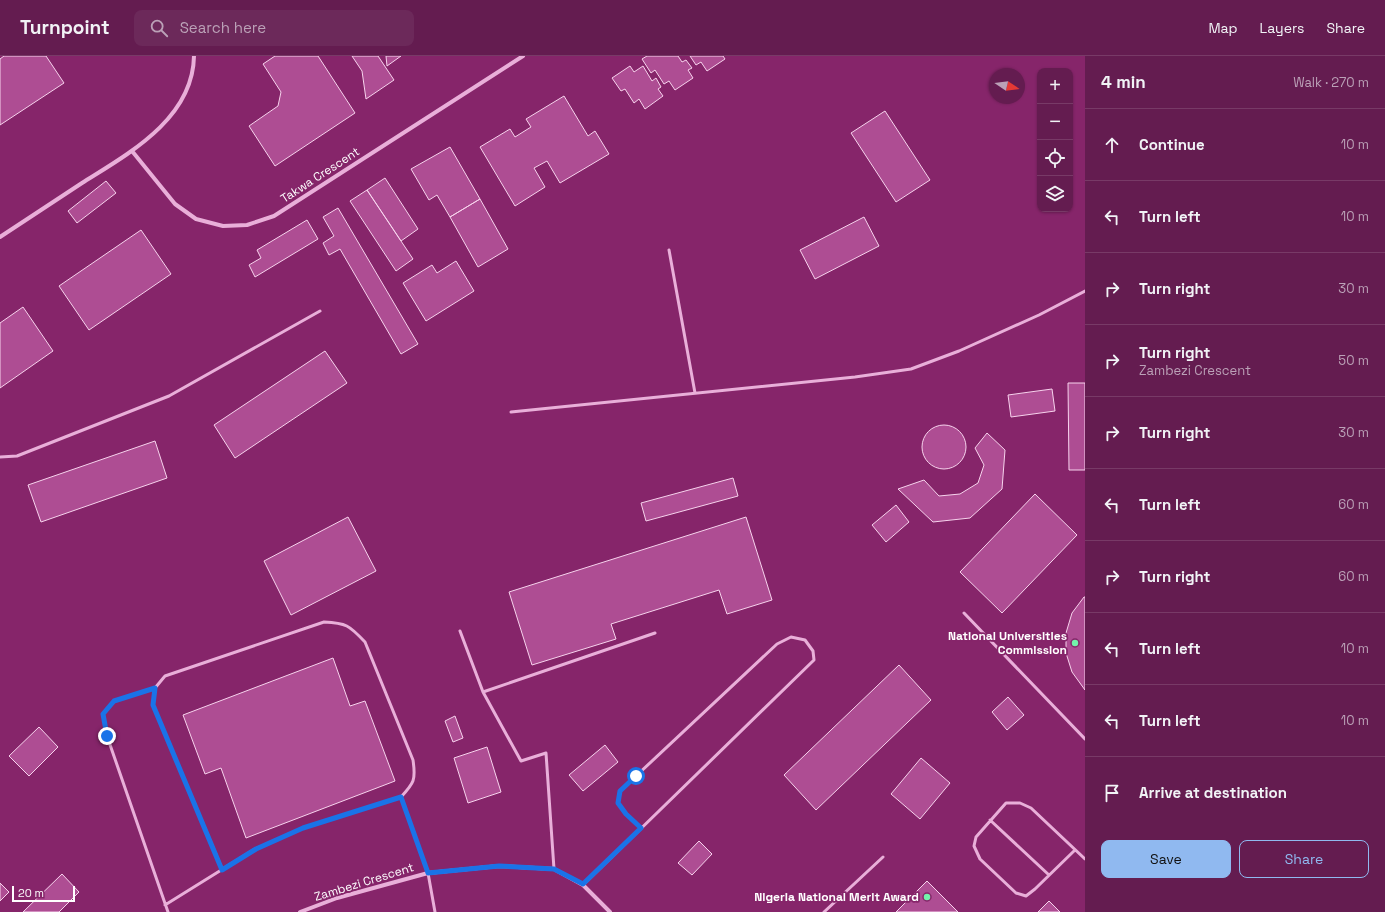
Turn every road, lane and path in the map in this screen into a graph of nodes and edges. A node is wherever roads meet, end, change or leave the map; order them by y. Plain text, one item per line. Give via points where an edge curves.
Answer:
1 (194, 56) edge
2 (523, 56) edge
3 (132, 151) junction
4 (0, 237) edge
5 (669, 250) dead end
6 (1085, 291) edge
7 (320, 311) dead end
8 (695, 393) junction
9 (510, 412) dead end
10 (0, 457) edge
11 (964, 613) dead end
12 (460, 631) dead end
13 (655, 633) dead end
14 (155, 688) junction
15 (483, 692) junction
16 (1085, 739) edge
17 (401, 797) junction
18 (990, 820) junction
19 (641, 828) junction
20 (1076, 850) junction
21 (883, 857) dead end
22 (1085, 859) edge
23 (554, 869) junction
24 (222, 870) junction
25 (428, 873) junction
26 (1049, 875) junction
27 (583, 884) junction
28 (165, 905) junction
29 (168, 912) edge
30 (300, 912) edge
31 (435, 912) edge
32 (610, 912) edge
33 (824, 912) edge

1 - 3 street via 194,66 187,88 176,109
2 - 3 street, Takwa Crescent via 274,216 247,225 223,226 196,219 175,204
3 - 4 street
5 - 8 lane
6 - 8 lane via 979,342 911,369
7 - 10 lane via 169,396 17,456
8 - 9 lane
11 - 16 lane
12 - 15 lane
13 - 15 lane
14 - 17 lane via 165,676 324,622 341,623 365,642 413,760 415,775 411,786
14 - 24 lane via 153,705
14 - 28 lane via 114,701 103,714 107,736
15 - 23 lane via 521,761 546,753
17 - 24 lane via 303,828 256,849
17 - 25 lane
18 - 20 lane via 1006,803 1020,803 1031,808
18 - 26 lane
18 - 26 lane via 976,837 974,846 980,859 1016,893 1026,896
19 - 19 lane via 814,660 813,651 805,640 792,636 777,644 620,791 618,803
19 - 27 lane
20 - 22 lane
20 - 26 lane
21 - 33 lane
23 - 25 street, Zambezi Crescent via 499,866
23 - 27 street, Zambezi Crescent
24 - 28 lane
25 - 30 street, Zambezi Crescent via 337,898
25 - 31 lane
27 - 32 street, Zambezi Crescent
28 - 29 lane

